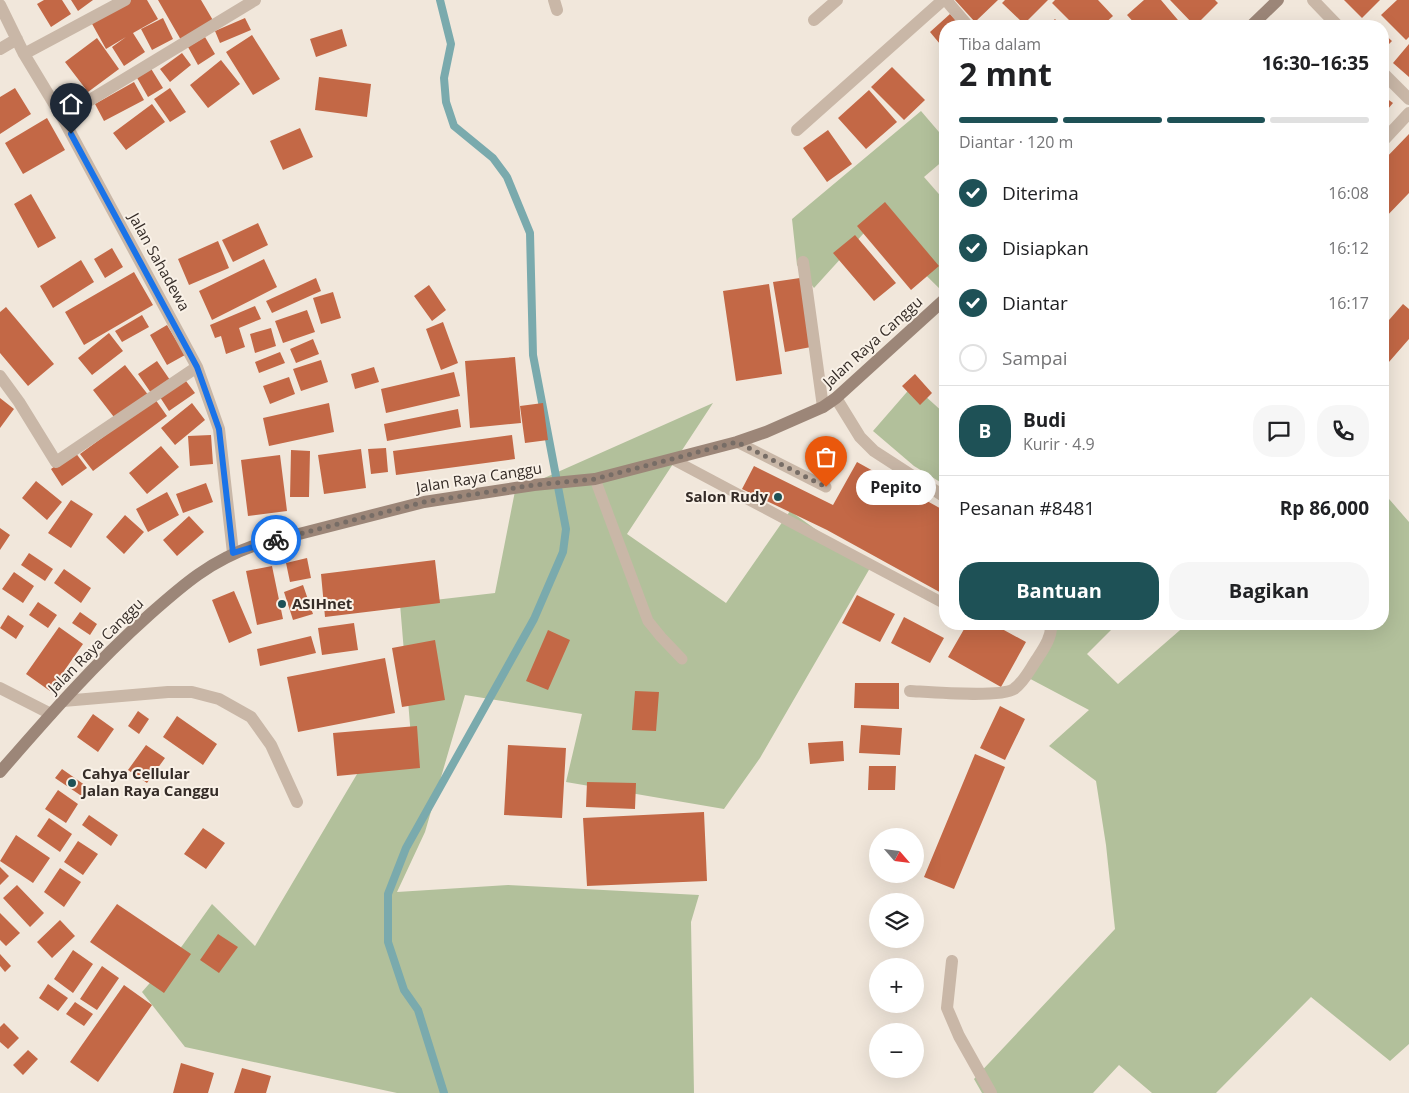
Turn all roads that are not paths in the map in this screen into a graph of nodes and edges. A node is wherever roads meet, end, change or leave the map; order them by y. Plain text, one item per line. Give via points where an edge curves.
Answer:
1 (125, 0) edge
2 (255, 0) edge
3 (837, 0) edge
4 (944, 0) edge
5 (1278, 0) edge
6 (1313, 0) edge
7 (0, 5) edge
8 (814, 20) dead end
9 (962, 20) edge
10 (1257, 20) edge
11 (1332, 20) edge
12 (17, 39) junction
13 (0, 49) edge
14 (24, 54) junction
15 (1389, 79) edge
16 (1409, 99) edge
17 (1409, 113) edge
18 (62, 117) junction
19 (797, 130) dead end
20 (1389, 134) edge
21 (803, 262) dead end
22 (939, 304) edge
23 (197, 367) junction
24 (0, 376) edge
25 (836, 398) junction
26 (823, 407) junction
27 (737, 442) junction
28 (672, 459) junction
29 (595, 479) junction
30 (826, 487) dead end
31 (939, 494) edge
32 (233, 553) junction
33 (939, 601) edge
34 (1051, 630) edge
35 (682, 659) dead end
36 (0, 688) edge
37 (910, 691) dead end
38 (63, 701) junction
39 (51, 714) junction
40 (0, 772) edge
41 (297, 802) dead end
42 (952, 961) dead end
43 (991, 1093) edge

1 - 14 street
2 - 18 street
3 - 8 street
4 - 9 street
4 - 19 street
5 - 10 main road
6 - 11 street
7 - 12 street, Jalan Sahadewa
12 - 13 street
12 - 14 street, Jalan Sahadewa
14 - 18 street, Jalan Sahadewa
15 - 16 street
17 - 20 street
18 - 23 street, Jalan Sahadewa
21 - 26 street
22 - 25 main road, Jalan Raya Canggu
23 - 24 street via 56,462 20,402
23 - 32 street, Jalan Sahadewa via 219,429
25 - 26 main road, Jalan Raya Canggu
25 - 31 street via 860,437
26 - 27 main road, Jalan Raya Canggu
27 - 28 main road, Jalan Raya Canggu
27 - 30 lane
28 - 29 main road, Jalan Raya Canggu
28 - 33 lane
29 - 32 main road, Jalan Raya Canggu via 424,502
29 - 35 lane via 648,621
32 - 38 main road, Jalan Raya Canggu via 199,572 169,597 119,642
34 - 37 street via 1045,646 1013,690 1005,693
36 - 39 street
38 - 39 main road, Jalan Raya Canggu
38 - 41 street via 168,692 192,692 219,699 250,717 271,745
39 - 40 main road, Jalan Raya Canggu
42 - 43 street via 947,1008

